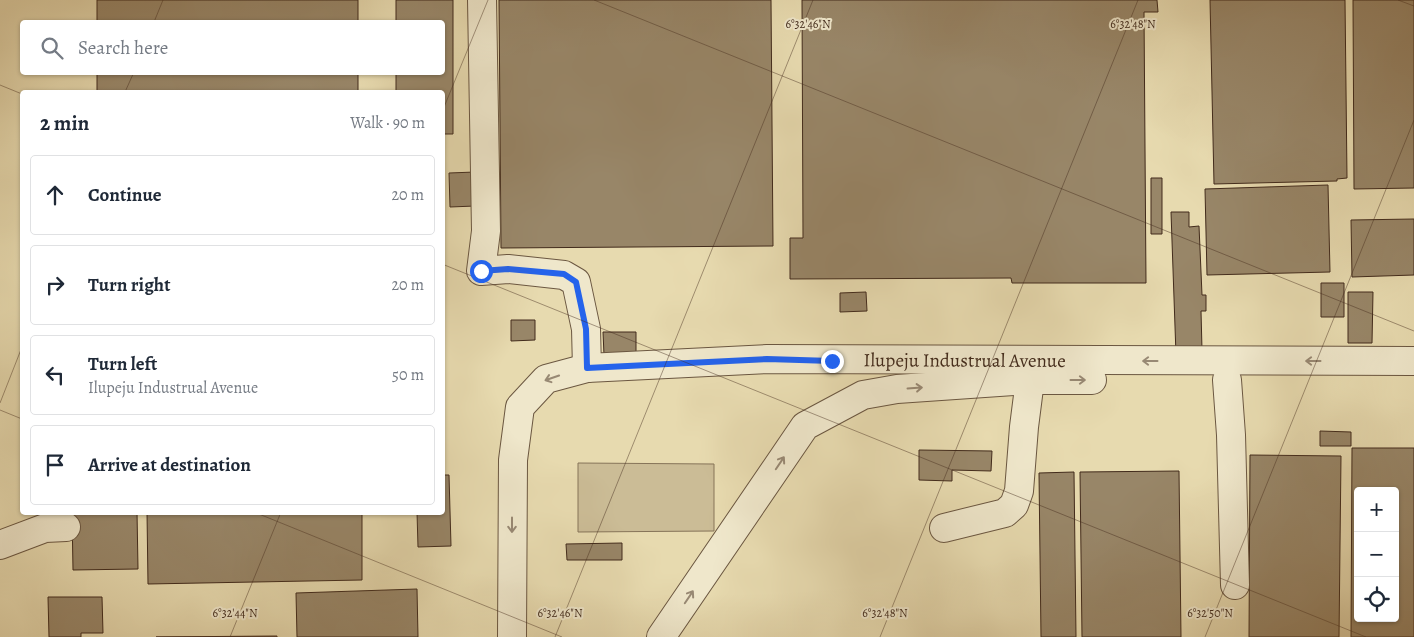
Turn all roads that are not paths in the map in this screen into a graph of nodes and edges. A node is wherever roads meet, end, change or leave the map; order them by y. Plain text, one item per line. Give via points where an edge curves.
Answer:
1 (482, 0) edge
2 (1414, 361) edge
3 (587, 368) junction
4 (1414, 378) edge
5 (1030, 380) junction
6 (1227, 380) junction
7 (66, 527) dead end
8 (944, 528) dead end
9 (0, 545) edge
10 (1235, 585) dead end
11 (512, 637) edge
12 (661, 637) edge

1 - 3 street via 486,231 481,271 508,269 564,274 576,282 586,329
2 -> 3 street, Ilupeju Industrual Avenue via 767,359
3 -> 11 street, Ilupeju Industrual Avenue via 546,379 520,407 513,460
4 - 6 street, Ilupeju Industrual Avenue
5 -> 6 street, Ilupeju Industrual Avenue
5 - 8 street via 1019,491 1014,505 1005,513
12 -> 5 street, Ilupeju Industrual Avenue via 805,426 863,395 897,389
6 - 10 street via 1232,435
7 - 9 street via 45,528

